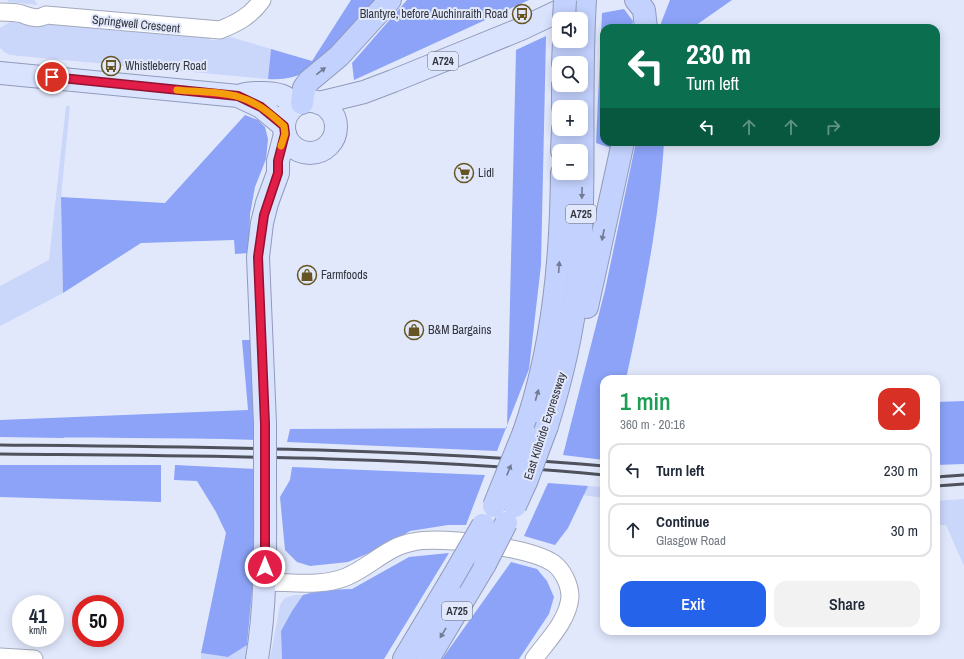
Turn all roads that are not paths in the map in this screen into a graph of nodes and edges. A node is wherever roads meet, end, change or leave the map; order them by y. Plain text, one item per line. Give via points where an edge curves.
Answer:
1 (262, 0) edge
2 (390, 0) edge
3 (565, 0) edge
4 (581, 0) edge
5 (585, 0) edge
6 (636, 0) edge
7 (658, 0) edge
8 (0, 12) edge
9 (564, 12) edge
10 (646, 24) edge
11 (649, 24) edge
12 (0, 73) edge
13 (364, 92) junction
14 (238, 96) junction
15 (305, 104) junction
16 (336, 128) junction
17 (284, 130) junction
18 (622, 146) edge
19 (307, 153) junction
20 (278, 173) junction
21 (562, 180) edge
22 (556, 398) junction
23 (265, 582) junction
24 (0, 657) edge
25 (34, 659) edge
26 (257, 659) edge
27 (404, 659) edge
28 (428, 659) edge
29 (534, 659) edge

1 - 8 street, Springwell Crescent via 257,8 240,22 220,30 46,15 40,18
15 -> 2 highway via 304,88 309,81 340,56
3 - 9 highway, bridge
4 - 13 main road, A724 via 521,29
5 -> 22 highway, East Kilbride Expressway / A725 via 579,259 572,322
6 - 10 highway via 644,10
7 - 11 highway
12 - 14 main road
13 - 15 main road, A724
13 - 16 main road
14 - 15 main road via 249,93 285,96
14 - 17 main road via 261,107
15 - 16 main road via 329,110
15 - 17 main road via 287,115
16 - 19 main road via 330,144 323,150
17 - 19 main road via 293,147
17 - 20 main road
18 -> 22 highway, A725 via 579,348
19 - 20 main road
20 - 23 main road, bridge via 264,215 258,257 265,424
27 -> 21 highway, A725, bridge via 494,506 524,432 544,366 554,312 560,251
22 -> 28 highway, East Kilbride Expressway / A725, bridge via 526,482 511,514
23 - 26 main road via 264,615
23 - 29 street via 314,583 336,580 403,545 423,540 446,540 536,555 556,566 565,578 570,595 564,617
24 - 25 street

